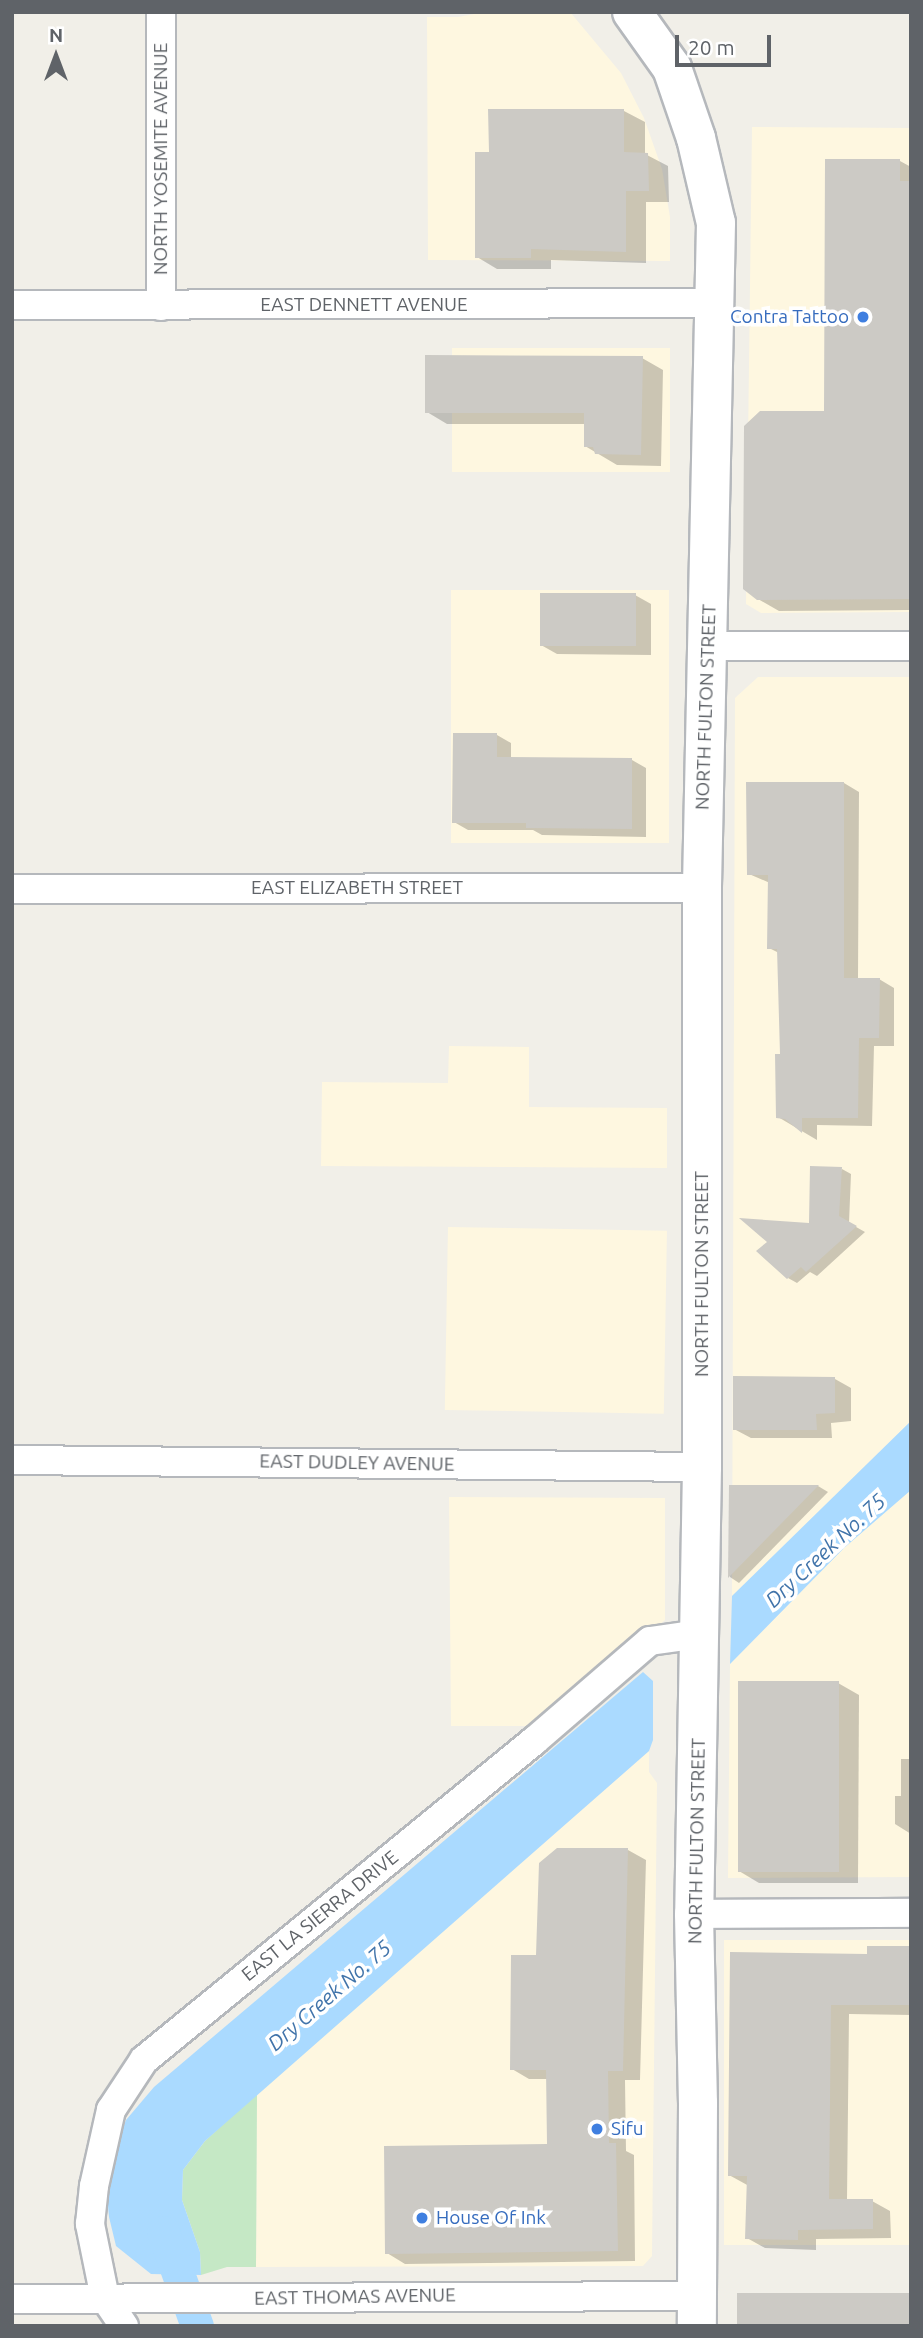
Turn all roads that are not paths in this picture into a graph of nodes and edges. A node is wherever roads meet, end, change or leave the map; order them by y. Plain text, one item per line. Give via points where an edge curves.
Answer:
1 (161, 12) edge
2 (632, 12) edge
3 (716, 303) junction
4 (12, 305) edge
5 (161, 306) junction
6 (707, 646) junction
7 (911, 646) edge
8 (702, 888) junction
9 (12, 889) edge
10 (12, 1460) edge
11 (702, 1467) junction
12 (699, 1637) junction
13 (911, 1913) edge
14 (694, 1914) junction
15 (105, 2298) junction
16 (12, 2299) edge
17 (697, 2311) edge
18 (124, 2326) edge

1 - 5 street, NORTH YOSEMITE AVENUE
2 - 3 main road, NORTH FULTON STREET via 672,68 696,138 716,223
3 - 5 street, EAST DENNETT AVENUE
3 - 6 main road, NORTH FULTON STREET
4 - 5 street, EAST DENNETT AVENUE
6 - 7 street
6 - 8 main road, NORTH FULTON STREET
8 - 9 street, EAST ELIZABETH STREET
8 - 11 main road, NORTH FULTON STREET
10 - 11 street, EAST DUDLEY AVENUE
11 - 12 main road, NORTH FULTON STREET
12 - 14 main road, NORTH FULTON STREET
12 - 15 street, EAST LA SIERRA DRIVE via 650,1641 144,2060 111,2110 94,2186 90,2224
13 - 14 street
14 - 17 main road, NORTH FULTON STREET
15 - 16 street, EAST THOMAS AVENUE
15 - 17 street, EAST THOMAS AVENUE
15 - 18 street

